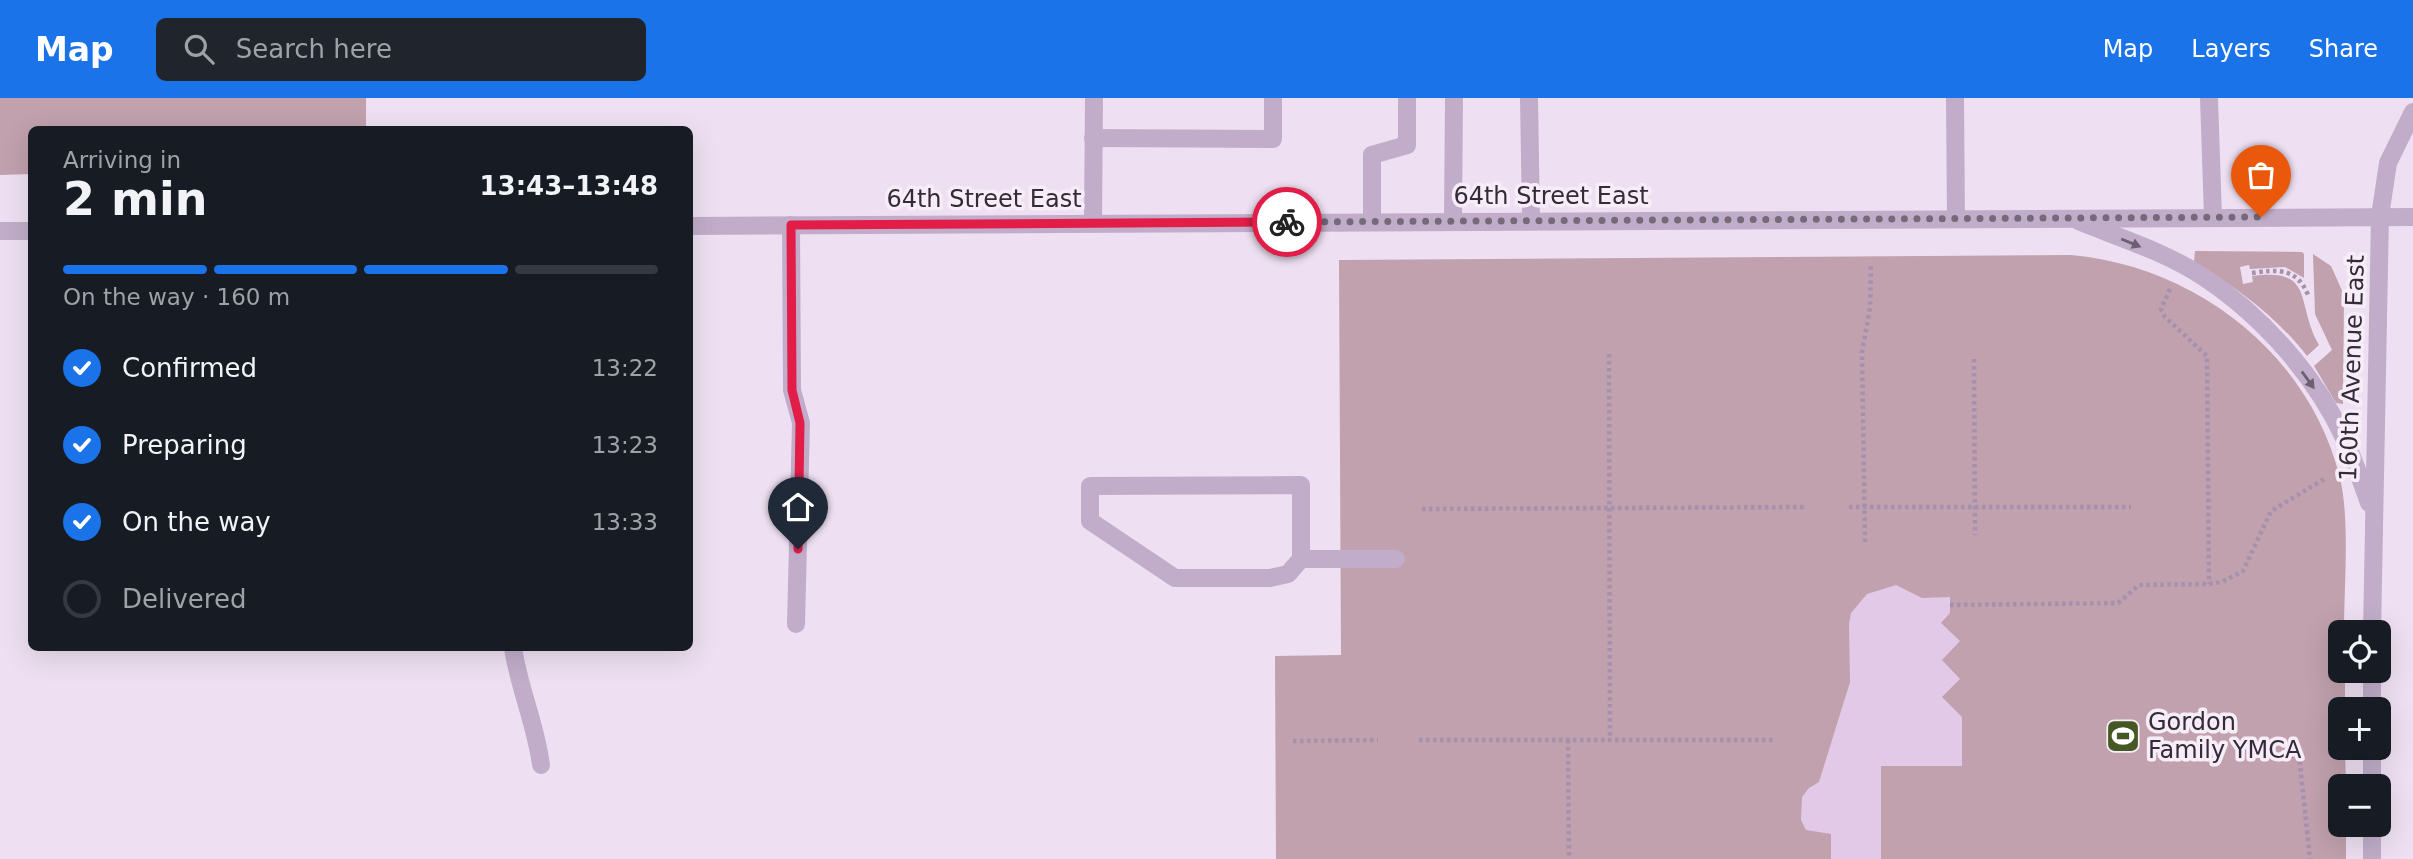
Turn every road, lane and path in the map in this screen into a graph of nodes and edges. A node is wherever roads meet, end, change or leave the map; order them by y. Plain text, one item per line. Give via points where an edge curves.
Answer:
1 (1094, 98) edge
2 (1273, 98) edge
3 (1407, 98) edge
4 (1454, 98) edge
5 (1529, 98) edge
6 (1955, 98) edge
7 (2209, 98) edge
8 (2413, 112) edge
9 (1093, 138) junction
10 (2380, 216) junction
11 (2068, 217) junction
12 (2213, 217) junction
13 (2413, 217) edge
14 (1956, 218) junction
15 (1531, 220) junction
16 (1372, 221) junction
17 (1453, 221) junction
18 (1093, 223) junction
19 (791, 225) junction
20 (693, 226) edge
21 (0, 231) edge
22 (28, 231) edge
23 (1871, 263) dead end
24 (2252, 273) dead end
25 (2170, 289) dead end
26 (2308, 295) dead end
27 (1609, 354) dead end
28 (1974, 359) dead end
29 (2326, 478) dead end
30 (1805, 507) dead end
31 (1849, 507) dead end
32 (1865, 507) junction
33 (1975, 507) junction
34 (2131, 507) dead end
35 (1609, 508) junction
36 (1422, 509) dead end
37 (2372, 510) junction
38 (1975, 535) dead end
39 (1865, 542) dead end
40 (1301, 559) junction
41 (1396, 559) dead end
42 (2209, 584) junction
43 (1950, 605) dead end
44 (2372, 620) edge
45 (796, 624) dead end
46 (513, 651) edge
47 (1378, 740) dead end
48 (1419, 740) dead end
49 (1568, 740) junction
50 (1610, 740) junction
51 (1773, 740) dead end
52 (1293, 741) dead end
53 (2284, 756) dead end
54 (541, 765) dead end
55 (2372, 837) edge
56 (1569, 859) edge
57 (2310, 859) edge
58 (2372, 859) edge

1 - 9 street
2 - 9 street via 1273,139
3 - 16 street via 1407,145 1372,155
4 - 17 street
5 - 15 street
6 - 14 street
7 - 12 street
8 - 10 street, 160th Avenue East via 2388,163
9 - 18 street
10 - 12 street, 64th Street East
10 - 13 street, 64th Street East
10 - 37 street, 160th Avenue East
11 - 12 street, 64th Street East
11 - 14 street, 64th Street East
11 -> 37 street via 2164,255 2241,305 2311,383 2344,437
14 - 15 street, 64th Street East
15 - 17 street, 64th Street East
16 - 17 street, 64th Street East
16 - 18 street, 64th Street East
18 - 19 street, 64th Street East
19 - 20 street, 64th Street East
19 - 45 street via 792,390 800,423
21 - 22 street
23 - 32 path via 1870,308 1862,352
24 - 26 path via 2285,270 2303,282
25 - 42 path via 2161,309 2165,317 2207,356
27 - 35 path
28 - 33 path
29 - 42 path via 2271,511 2243,571
30 - 35 path
31 - 32 path
32 - 33 path
32 - 39 path
33 - 34 path
33 - 38 path
35 - 36 path
35 - 50 path
37 - 44 street, 160th Avenue East
40 - 40 street via 1287,573 1270,578 1175,578 1090,521 1090,485 1301,485
40 - 41 street
42 - 43 path via 2139,585 2118,603
46 - 54 street
47 - 52 path
48 - 49 path
49 - 50 path
49 - 56 path
50 - 51 path
53 - 57 path via 2299,755
55 - 58 street

